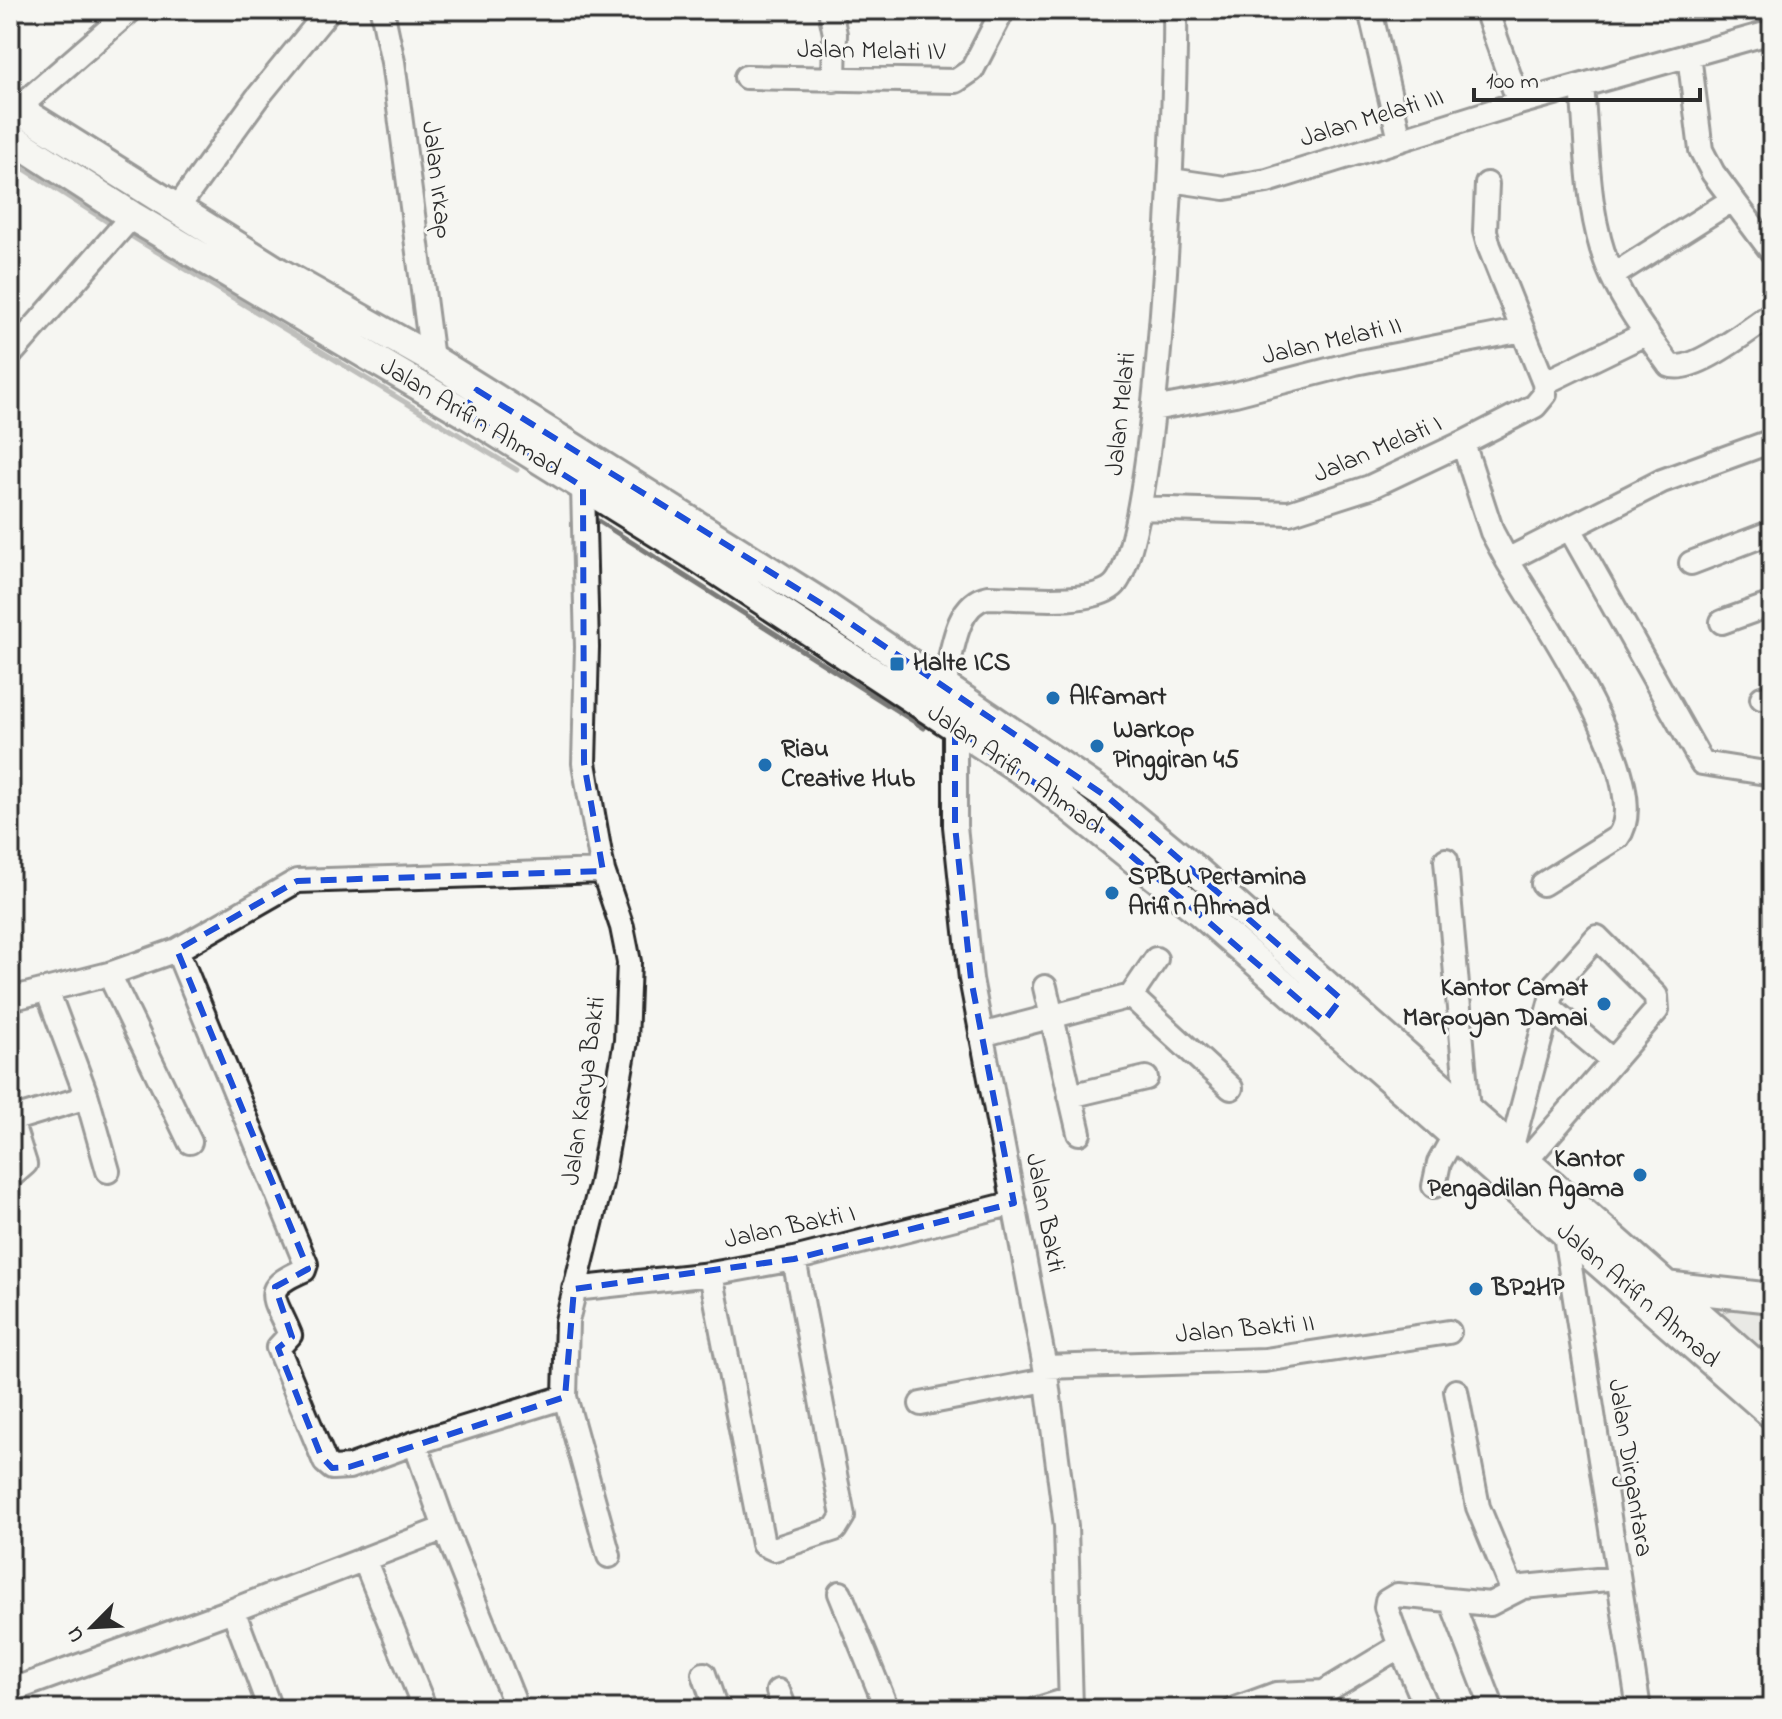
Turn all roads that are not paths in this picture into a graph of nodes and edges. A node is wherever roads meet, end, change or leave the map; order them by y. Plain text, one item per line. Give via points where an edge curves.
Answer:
1 (131, 10) edge
2 (329, 10) edge
3 (382, 10) edge
4 (830, 10) edge
5 (1003, 10) edge
6 (1175, 10) edge
7 (1370, 10) edge
8 (1486, 10) edge
9 (1772, 32) edge
10 (1689, 55) junction
11 (746, 77) dead end
12 (834, 80) junction
13 (1582, 86) junction
14 (1519, 103) junction
15 (14, 107) edge
16 (10, 137) edge
17 (1400, 140) junction
18 (1171, 180) junction
19 (1487, 184) dead end
20 (1732, 200) junction
21 (176, 210) junction
22 (132, 216) junction
23 (1772, 252) edge
24 (1612, 276) junction
25 (1772, 314) edge
26 (1523, 330) junction
27 (1647, 333) junction
28 (10, 355) edge
29 (432, 359) junction
30 (1544, 383) junction
31 (471, 401) junction
32 (1153, 409) junction
33 (1772, 441) edge
34 (1463, 443) junction
35 (583, 487) junction
36 (1140, 508) junction
37 (1570, 529) junction
38 (1772, 532) edge
39 (1507, 560) junction
40 (1691, 563) dead end
41 (1772, 604) edge
42 (1722, 622) dead end
43 (944, 686) junction
44 (955, 728) junction
45 (1772, 774) edge
46 (1446, 860) dead end
47 (603, 871) junction
48 (1543, 884) dead end
49 (177, 950) junction
50 (1156, 959) dead end
51 (109, 974) junction
52 (1045, 987) dead end
53 (47, 990) junction
54 (1131, 996) junction
55 (10, 999) edge
56 (1549, 1007) junction
57 (1333, 1010) junction
58 (1053, 1018) junction
59 (981, 1035) junction
60 (1613, 1061) junction
61 (1146, 1078) dead end
62 (1231, 1088) dead end
63 (1070, 1096) junction
64 (87, 1097) junction
65 (11, 1118) edge
66 (1461, 1124) junction
67 (1079, 1133) dead end
68 (190, 1142) dead end
69 (1518, 1156) junction
70 (108, 1171) dead end
71 (10, 1177) edge
72 (1434, 1186) dead end
73 (1014, 1203) junction
74 (1565, 1235) junction
75 (794, 1259) junction
76 (711, 1274) junction
77 (1665, 1286) junction
78 (574, 1289) junction
79 (1772, 1298) edge
80 (1449, 1332) dead end
81 (1046, 1374) junction
82 (1772, 1379) edge
83 (1456, 1391) dead end
84 (565, 1397) junction
85 (921, 1404) dead end
86 (1772, 1414) edge
87 (415, 1443) junction
88 (445, 1528) junction
89 (609, 1556) dead end
90 (364, 1559) junction
91 (1618, 1578) junction
92 (1517, 1589) junction
93 (840, 1593) dead end
94 (1452, 1603) junction
95 (233, 1610) junction
96 (1400, 1646) junction
97 (704, 1674) dead end
98 (10, 1691) edge
99 (1071, 1704) edge
100 (270, 1709) edge
101 (425, 1709) edge
102 (517, 1709) edge
103 (716, 1709) edge
104 (887, 1709) edge
105 (1038, 1709) edge
106 (1235, 1709) edge
107 (1427, 1709) edge
108 (1493, 1709) edge
109 (1639, 1709) edge

1 - 15 street
2 - 21 street
3 - 29 street, Jalan Irkap
4 - 12 street
5 - 12 street, Jalan Melati IV via 978,61 961,80
6 - 18 street, Jalan Melati
7 - 17 street
8 - 14 street
9 - 10 street, Jalan Melati III
10 - 13 street, Jalan Melati III
10 - 20 street via 1697,138
11 - 12 street, Jalan Melati IV
13 - 14 street, Jalan Melati III
13 - 24 street via 1594,212
14 - 17 street, Jalan Melati III
15 - 21 main road, Jalan Arifin Ahmad
16 - 22 main road, Jalan Arifin Ahmad
17 - 18 street, Jalan Melati III via 1240,186
18 - 32 street, Jalan Melati
19 - 26 street via 1485,231
20 - 23 street
20 - 24 street
21 - 29 main road, Jalan Arifin Ahmad
22 - 28 street
22 - 31 main road, Jalan Arifin Ahmad
24 - 27 street
25 - 27 street via 1683,368 1669,365
26 - 30 street
26 - 32 street, Jalan Melati II
27 - 30 street
29 - 31 main road, Jalan Arifin Ahmad
30 - 34 street via 1540,403
31 - 35 main road, Jalan Arifin Ahmad
31 - 43 main road, Jalan Arifin Ahmad via 822,604
32 - 36 street, Jalan Melati
33 - 37 street via 1662,481
34 - 36 street, Jalan Melati I via 1370,487 1289,513
34 - 39 street, Jalan Melati I via 1492,532
35 - 44 main road, Jalan Arifin Ahmad
35 - 47 street, Jalan Karya Bakti via 584,763
36 - 43 street, Jalan Melati via 1121,576 1102,593 972,602 963,616
37 - 39 street
37 - 45 street via 1702,763
38 - 40 street
39 - 48 street, Jalan Melati I via 1604,727 1623,793 1624,827 1618,837
41 - 42 street
43 - 57 main road, Jalan Arifin Ahmad via 1110,799
44 - 57 main road, Jalan Arifin Ahmad via 1038,781
44 - 59 street, Jalan Bakti via 955,826
46 - 66 street
47 - 49 street via 297,881
47 - 78 street, Jalan Karya Bakti via 629,962 626,1041 601,1183
49 - 51 street
49 - 87 street via 305,1261 304,1270 275,1287 274,1299 290,1335 278,1348 321,1456 328,1466 342,1469
50 - 54 street
51 - 53 street
51 - 68 street
52 - 58 street
53 - 55 street
53 - 64 street
54 - 58 street
54 - 62 street
56 - 60 street
56 - 60 street via 1555,984 1597,937 1656,996 1657,1010
56 - 69 street
57 - 66 main road, Jalan Arifin Ahmad
58 - 59 street
58 - 63 street
59 - 73 street, Jalan Bakti
60 - 69 street
61 - 63 street
63 - 67 street
64 - 65 street
64 - 70 street
65 - 71 street via 25,1164
66 - 69 main road, Jalan Arifin Ahmad
66 - 72 street via 1439,1163
66 - 74 main road, Jalan Arifin Ahmad
69 - 77 main road, Jalan Arifin Ahmad
73 - 75 street, Jalan Bakti I
73 - 81 street, Jalan Bakti
74 - 86 main road, Jalan Arifin Ahmad
74 - 91 street, Jalan Dirgantara
75 - 76 street, Jalan Bakti I
75 - 76 street via 843,1516 835,1529 774,1549 763,1544
76 - 78 street, Jalan Bakti I
77 - 79 main road
77 - 82 main road, Jalan Arifin Ahmad
78 - 84 street, Jalan Karya Bakti
80 - 81 street, Jalan Bakti II via 1265,1360
81 - 85 street, Jalan Bakti II
81 - 99 street, Jalan Bakti via 1070,1576
83 - 92 street via 1478,1507 1511,1587
84 - 87 street
84 - 89 street, Jalan Karya Bakti
87 - 88 street
88 - 90 street
88 - 102 street
90 - 95 street
90 - 101 street
91 - 92 street
91 - 109 street, Jalan Dirgantara
92 - 94 street via 1490,1604
93 - 104 street
94 - 96 street via 1414,1595 1390,1598 1387,1611
94 - 108 street
95 - 98 street
95 - 100 street
96 - 106 street via 1324,1692 1276,1694
96 - 107 street
97 - 103 street
99 - 105 street

